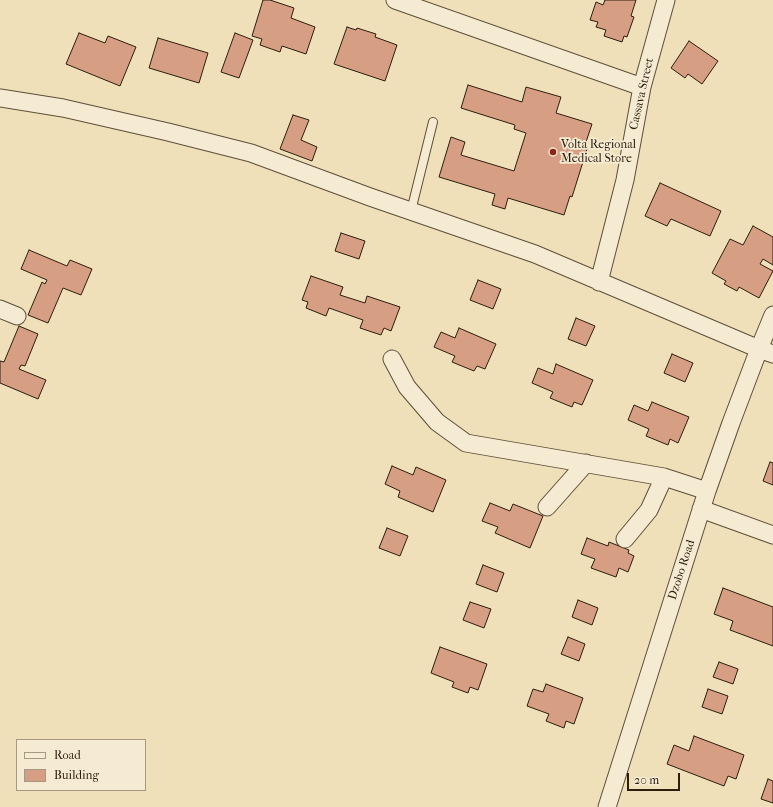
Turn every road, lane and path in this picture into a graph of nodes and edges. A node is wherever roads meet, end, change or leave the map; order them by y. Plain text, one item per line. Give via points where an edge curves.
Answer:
1 (394, 0) edge
2 (666, 0) edge
3 (642, 87) junction
4 (0, 98) edge
5 (433, 122) dead end
6 (411, 211) junction
7 (599, 282) junction
8 (0, 309) edge
9 (773, 315) edge
10 (17, 316) dead end
11 (766, 351) edge
12 (392, 359) dead end
13 (586, 463) junction
14 (664, 477) junction
15 (707, 491) junction
16 (547, 507) dead end
17 (701, 510) junction
18 (773, 535) edge
19 (625, 539) dead end
20 (607, 807) edge

1 - 3 street
2 - 3 street, Cassava Street
3 - 7 street, Cassava Street via 625,180
4 - 6 street via 63,108 251,153
5 - 6 lane
6 - 7 street via 535,254
7 - 11 street
8 - 10 street
9 - 11 street, Dzobo Road
11 - 15 street, Dzobo Road
12 - 13 street via 407,387 437,422 466,443
13 - 14 street
13 - 16 street
14 - 15 street
14 - 19 street via 649,510
15 - 17 street, Dzobo Road
17 - 18 street
17 - 20 street, Dzobo Road

